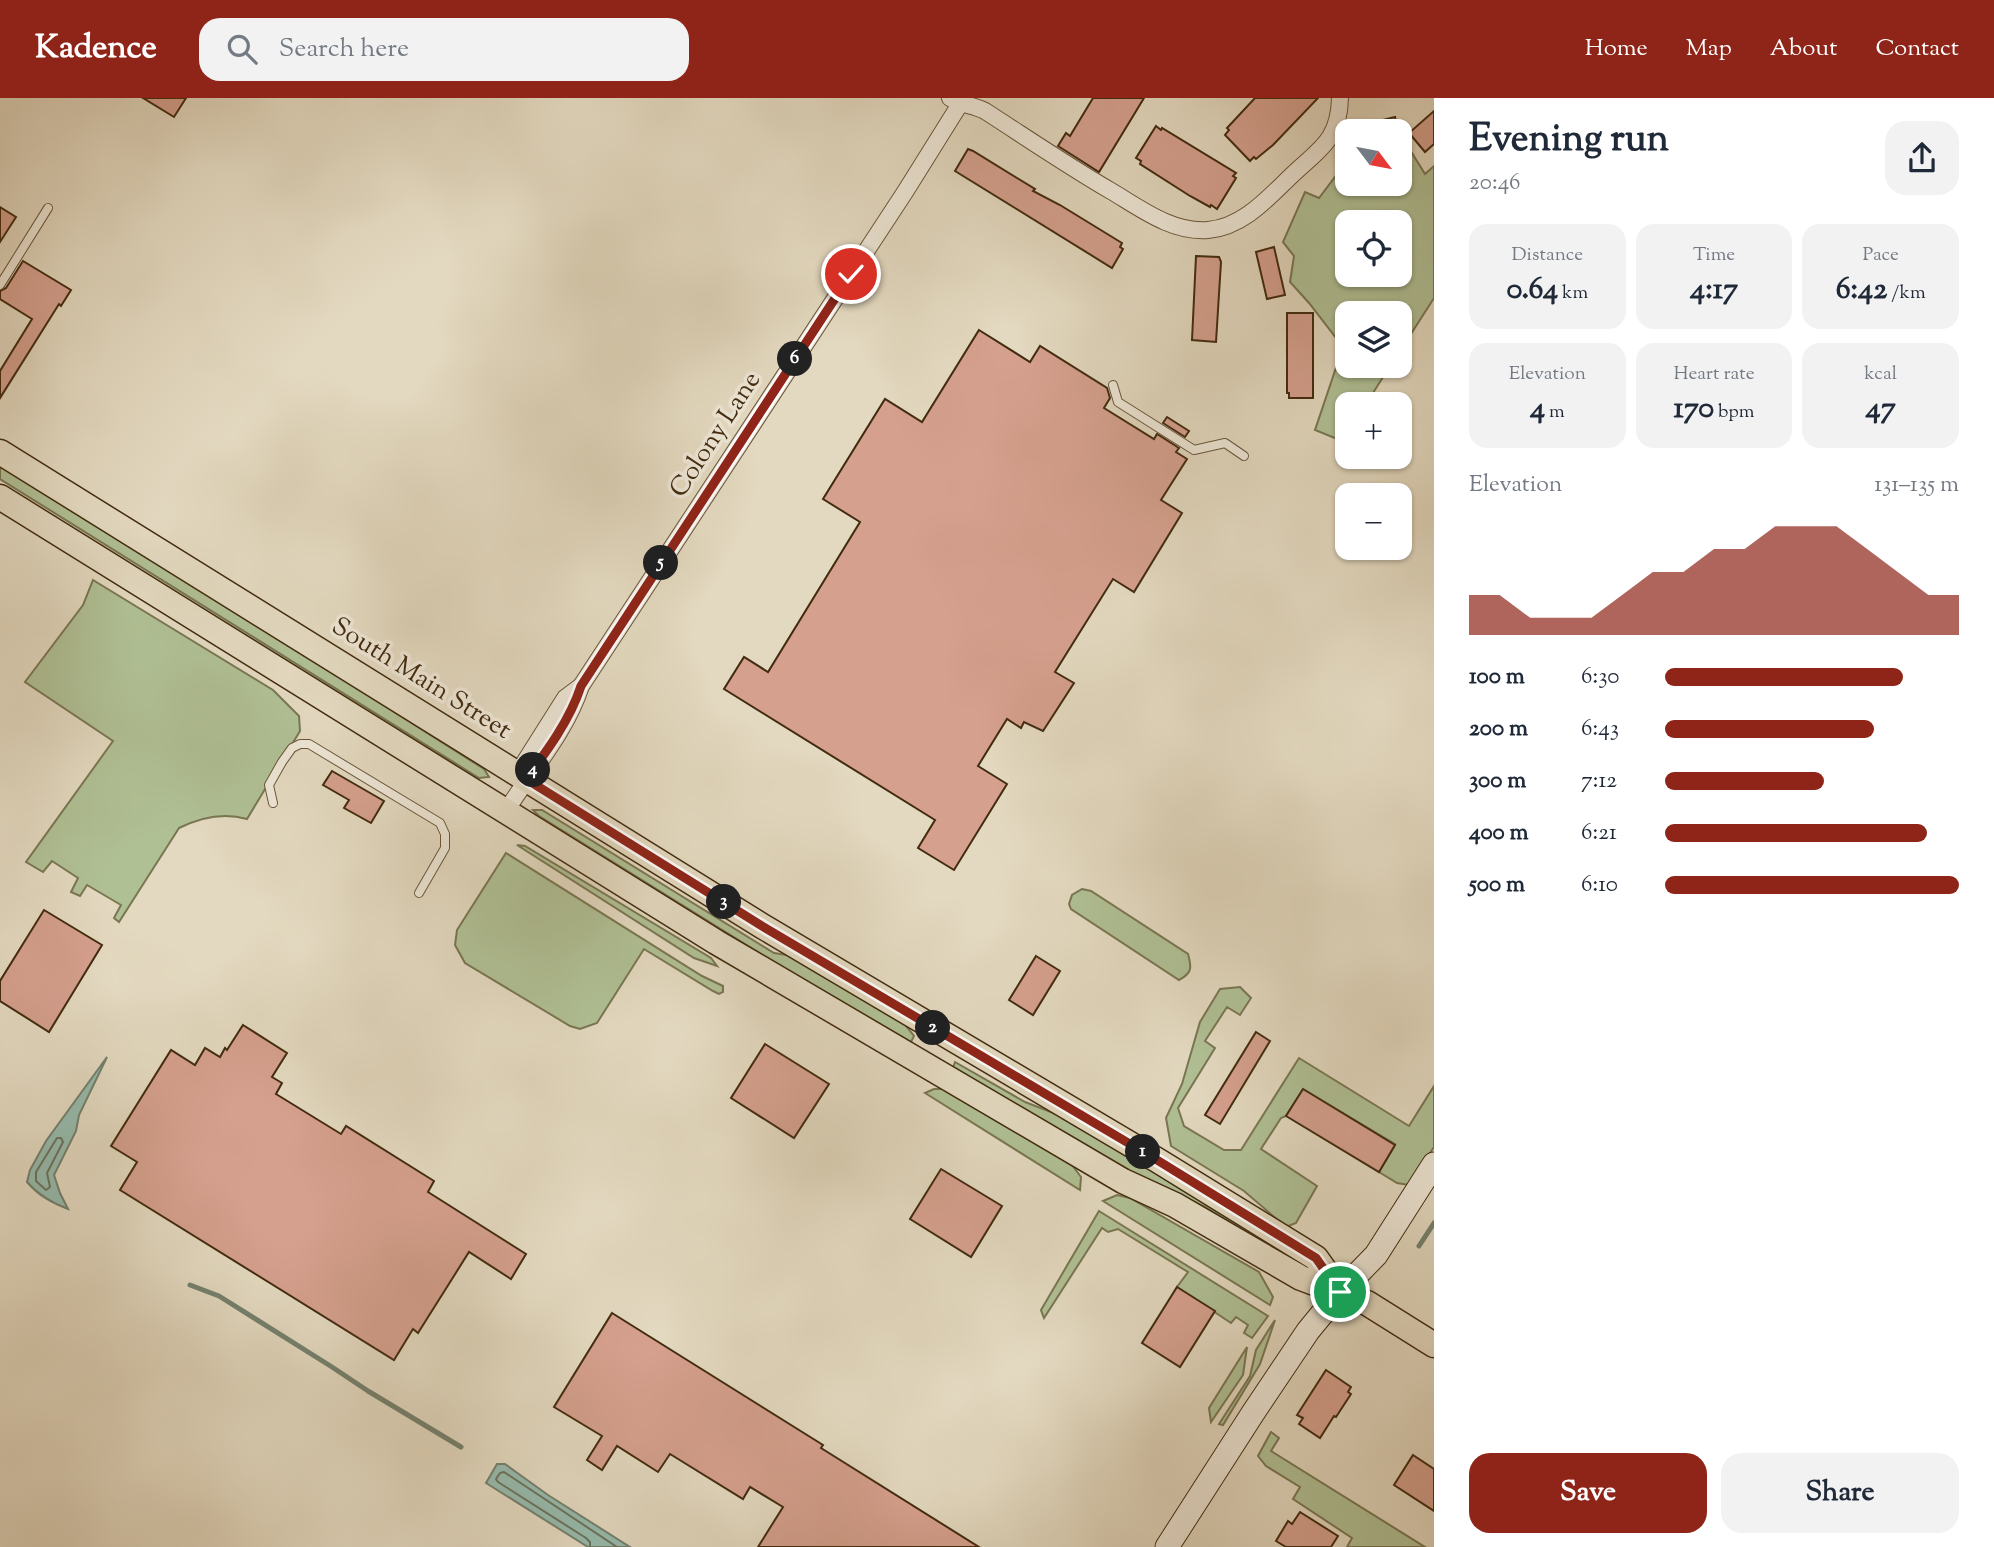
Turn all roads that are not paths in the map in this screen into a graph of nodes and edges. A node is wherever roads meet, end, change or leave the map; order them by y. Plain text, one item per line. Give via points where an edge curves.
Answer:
1 (1340, 98) edge
2 (955, 101) edge
3 (48, 208) dead end
4 (0, 285) edge
5 (1114, 385) dead end
6 (0, 452) edge
7 (1244, 456) dead end
8 (0, 497) edge
9 (521, 777) junction
10 (273, 803) dead end
11 (506, 811) junction
12 (419, 893) dead end
13 (1434, 1164) edge
14 (1340, 1292) junction
15 (1434, 1345) edge
16 (1167, 1547) edge

1 - 2 street, Colony Lane via 1338,120 1322,149 1251,212 1235,223 1207,230 1178,227 1155,217 981,109
2 - 9 street, Colony Lane via 905,192 581,686 546,752
3 - 4 lane
5 - 7 lane via 1118,402 1194,450 1226,443
6 - 9 main road, South Main Street
8 - 11 main road
9 - 11 street, Colony Lane
9 - 14 main road, South Main Street via 1316,1258
10 - 12 lane via 270,785 282,762 292,748 309,744 440,823 445,848
11 - 14 main road via 716,942 1112,1174 1301,1278
13 - 14 main road via 1376,1255
14 - 15 main road via 1367,1303
14 - 16 main road via 1308,1331

